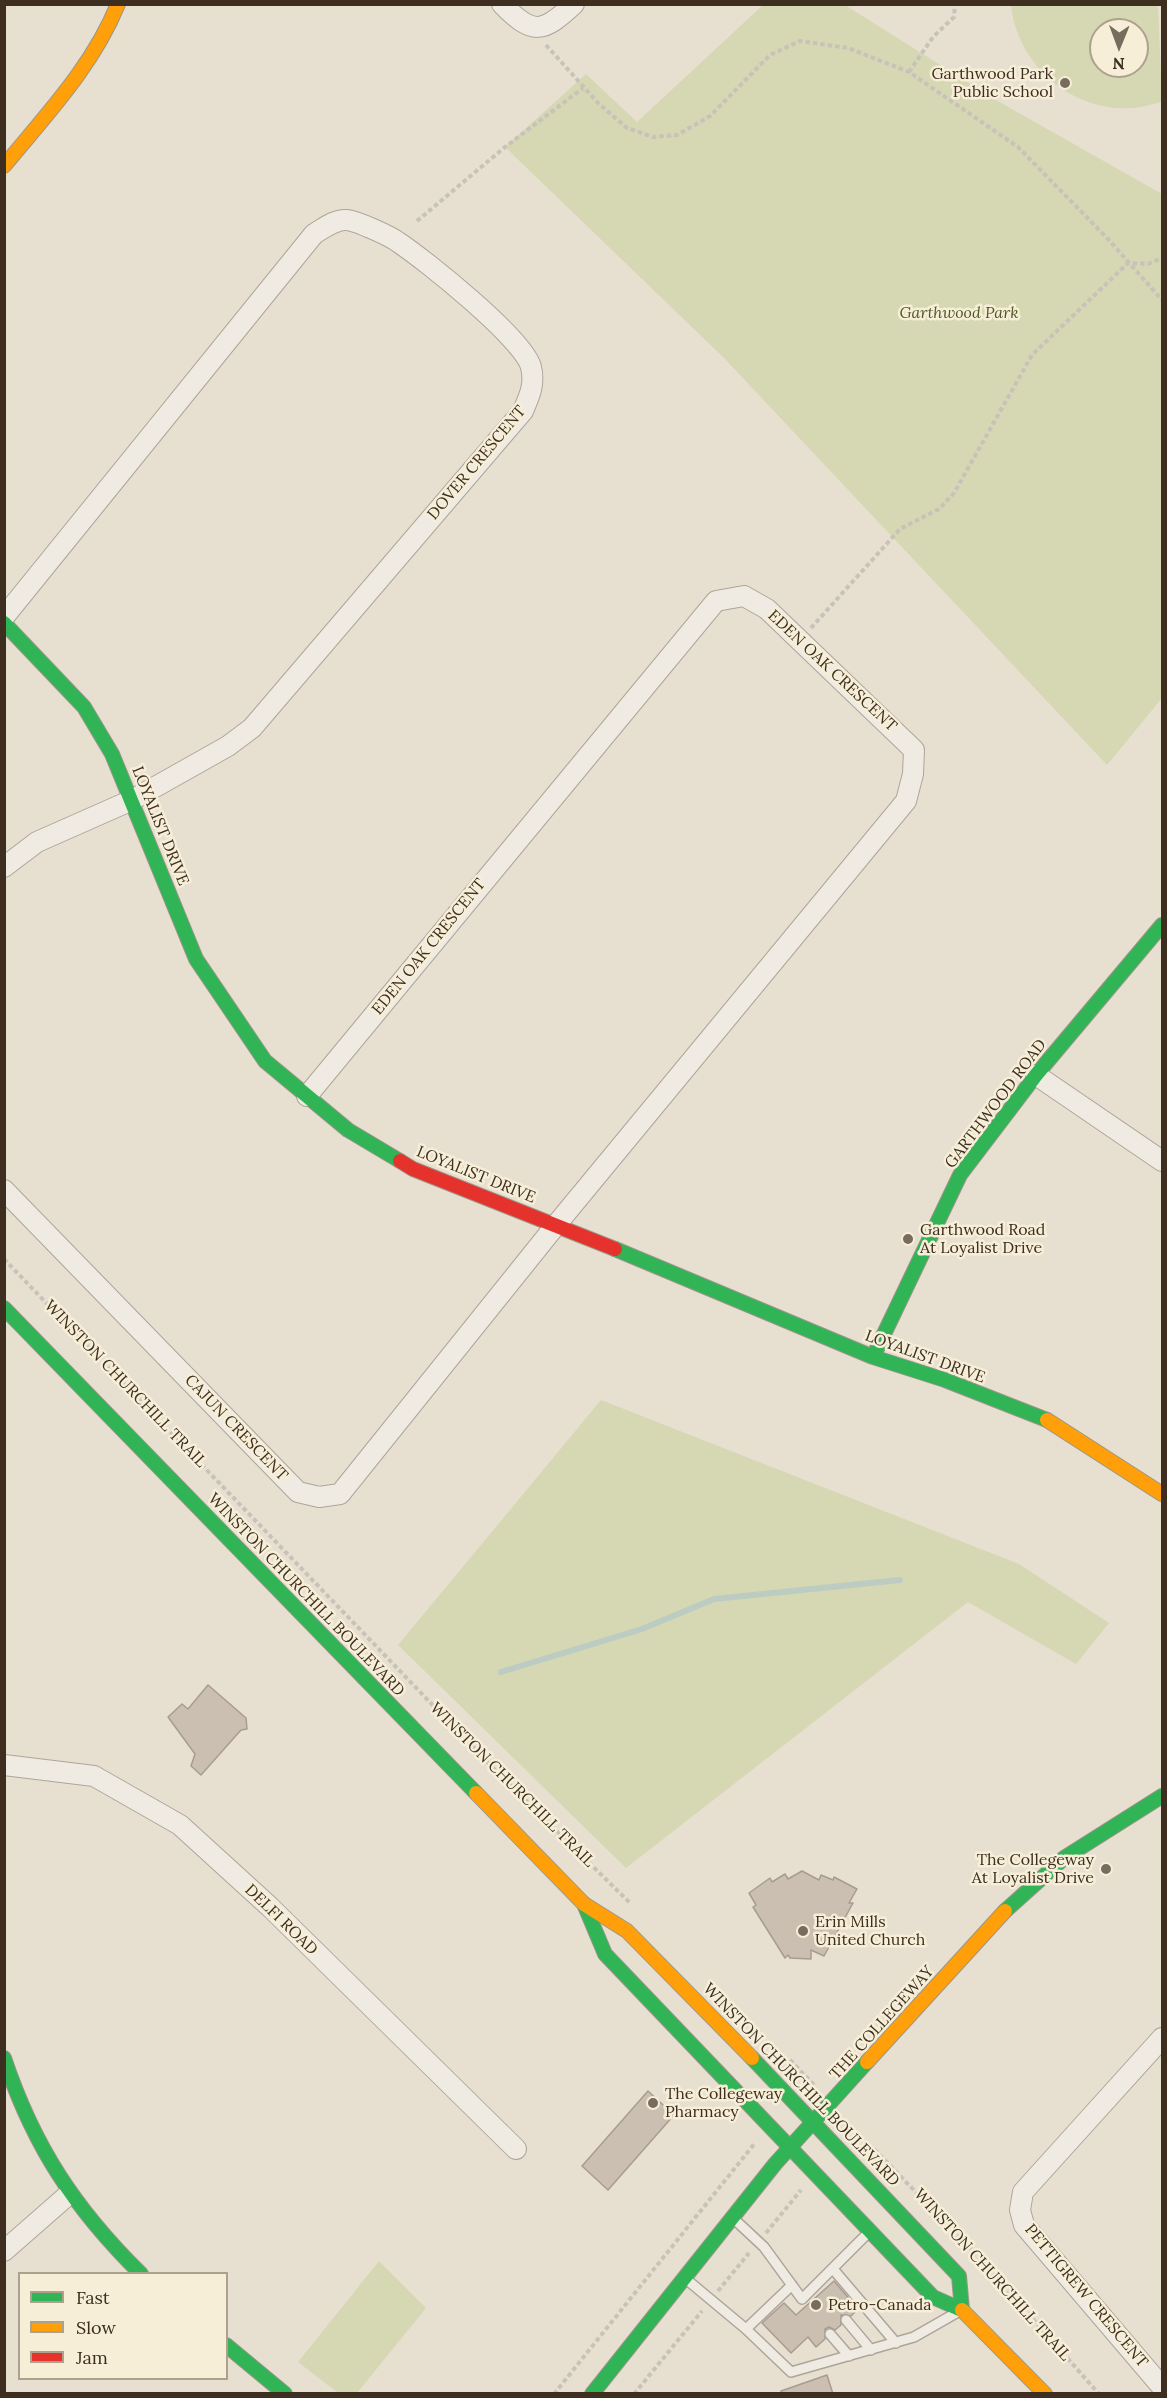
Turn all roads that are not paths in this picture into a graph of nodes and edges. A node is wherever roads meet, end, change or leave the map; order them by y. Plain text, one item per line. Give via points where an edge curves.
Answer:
1 (118, 4) edge
2 (502, 4) edge
3 (574, 4) edge
4 (4, 166) edge
5 (4, 617) edge
6 (4, 623) edge
7 (132, 800) junction
8 (4, 867) edge
9 (1162, 925) edge
10 (1036, 1075) junction
11 (307, 1096) junction
12 (1162, 1161) edge
13 (4, 1190) edge
14 (556, 1225) junction
15 (4, 1308) edge
16 (873, 1357) junction
17 (1162, 1494) edge
18 (4, 1765) edge
19 (1162, 1796) edge
20 (584, 1904) junction
21 (1162, 2038) edge
22 (4, 2058) edge
23 (815, 2123) junction
24 (516, 2149) dead end
25 (790, 2149) junction
26 (68, 2195) junction
27 (733, 2217) junction
28 (870, 2232) junction
29 (4, 2251) edge
30 (832, 2269) junction
31 (139, 2272) edge
32 (685, 2277) junction
33 (792, 2285) junction
34 (962, 2310) junction
35 (846, 2320) dead end
36 (746, 2329) junction
37 (830, 2334) dead end
38 (897, 2343) junction
39 (228, 2347) edge
40 (872, 2350) junction
41 (849, 2356) junction
42 (1162, 2387) edge
43 (285, 2394) edge
44 (592, 2394) edge
45 (1045, 2394) edge

1 - 4 street via 112,22 84,66
2 - 3 street via 525,25 537,29 547,27
5 - 7 street, DOVER CRESCENT via 314,234 329,224 348,220 397,241 460,291 522,350 531,365 533,390 523,411 252,728 228,746
6 - 7 street, LOYALIST DRIVE via 84,707 112,754
7 - 8 street via 37,842
7 - 11 street, LOYALIST DRIVE via 196,959 266,1061
9 - 10 street, GARTHWOOD ROAD
10 - 12 street
10 - 16 street, GARTHWOOD ROAD via 960,1175
11 - 14 street, LOYALIST DRIVE via 348,1131 413,1169
11 - 14 street, EDEN OAK CRESCENT via 716,601 744,596 767,609 914,750 906,801
13 - 14 street, CAJUN CRESCENT via 298,1492 320,1497 340,1494
14 - 16 street, LOYALIST DRIVE
15 - 20 street, WINSTON CHURCHILL BOULEVARD
16 - 17 street, LOYALIST DRIVE via 1055,1423
18 - 24 street, DELFI ROAD via 94,1776 180,1825 270,1907
19 - 23 street, THE COLLEGEWAY via 1086,1842 1016,1901
20 - 23 street, WINSTON CHURCHILL BOULEVARD via 627,1931
20 - 25 street, WINSTON CHURCHILL BOULEVARD via 605,1954
21 - 42 street, PETTIGREW CRESCENT via 1023,2192 1020,2210 1024,2225
22 - 26 street via 25,2118
23 - 25 street, THE COLLEGEWAY
23 - 34 street, WINSTON CHURCHILL BOULEVARD via 960,2276
25 - 27 street, THE COLLEGEWAY
25 - 28 street, WINSTON CHURCHILL BOULEVARD
26 - 29 street
26 - 31 street
27 - 32 street, THE COLLEGEWAY
27 - 33 lane via 764,2247
28 - 30 lane
28 - 34 street, WINSTON CHURCHILL BOULEVARD via 933,2297
30 - 33 lane via 805,2302
30 - 38 lane
32 - 36 lane
32 - 44 street, THE COLLEGEWAY
33 - 36 lane
34 - 38 lane
34 - 45 street, WINSTON CHURCHILL BOULEVARD
35 - 40 lane
36 - 41 lane via 791,2372
37 - 41 lane
38 - 40 lane
39 - 43 street
40 - 41 lane

